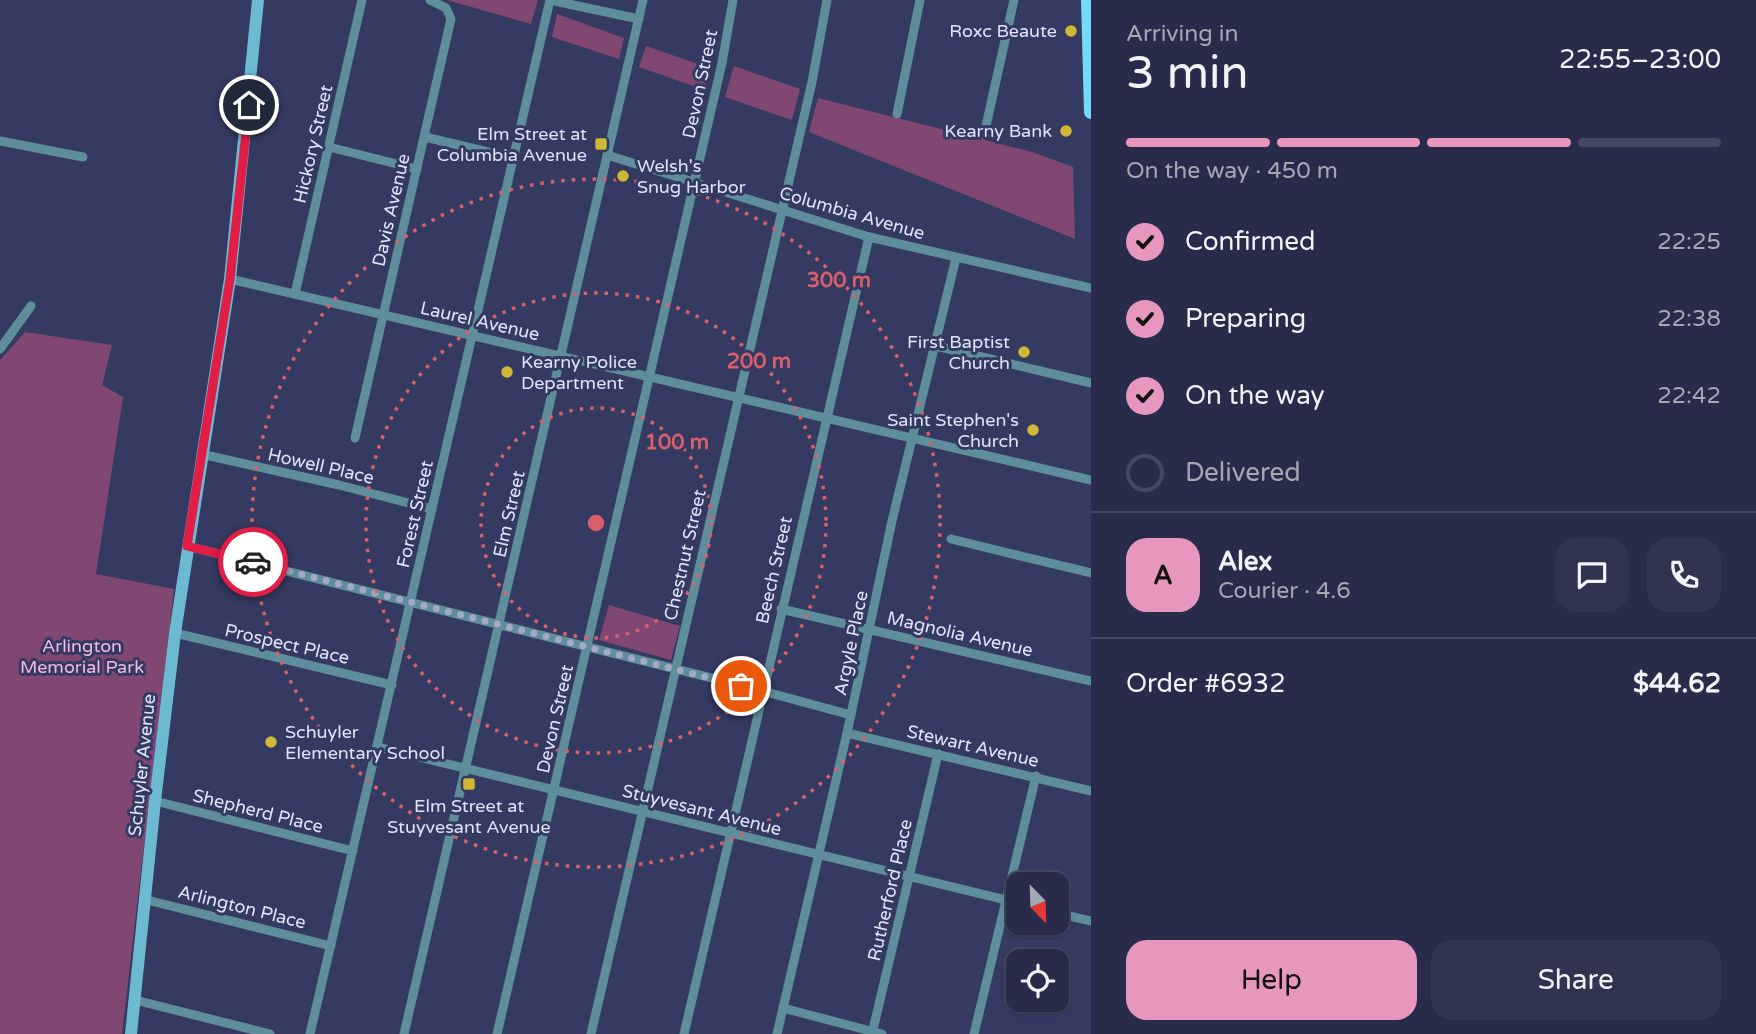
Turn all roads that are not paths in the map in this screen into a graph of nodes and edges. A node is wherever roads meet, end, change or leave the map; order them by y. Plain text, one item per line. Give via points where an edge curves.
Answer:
1 (258, 0) edge
2 (362, 0) edge
3 (430, 0) edge
4 (550, 0) edge
5 (643, 0) edge
6 (733, 0) edge
7 (827, 0) edge
8 (920, 0) edge
9 (1014, 0) edge
10 (1088, 0) edge
11 (639, 19) junction
12 (1091, 112) edge
13 (897, 114) dead end
14 (984, 135) dead end
15 (425, 137) junction
16 (0, 141) edge
17 (329, 147) junction
18 (607, 155) junction
19 (83, 157) dead end
20 (514, 158) junction
21 (417, 169) junction
22 (694, 182) junction
23 (782, 209) junction
24 (869, 237) junction
25 (957, 258) junction
26 (230, 279) junction
27 (1091, 288) edge
28 (295, 294) junction
29 (31, 306) dead end
30 (382, 314) junction
31 (473, 335) junction
32 (936, 346) junction
33 (0, 349) edge
34 (561, 356) junction
35 (649, 377) junction
36 (1091, 383) edge
37 (737, 396) junction
38 (827, 419) junction
39 (355, 438) dead end
40 (915, 438) junction
41 (201, 454) junction
42 (1091, 480) edge
43 (432, 509) junction
44 (950, 539) dead end
45 (187, 546) junction
46 (1091, 573) edge
47 (411, 602) junction
48 (781, 609) junction
49 (500, 625) junction
50 (871, 628) junction
51 (175, 633) junction
52 (587, 647) junction
53 (675, 669) junction
54 (1091, 681) edge
55 (392, 685) junction
56 (763, 691) junction
57 (851, 715) junction
58 (848, 733) junction
59 (378, 747) junction
60 (938, 754) junction
61 (467, 768) junction
62 (1036, 776) junction
63 (555, 790) junction
64 (1091, 791) edge
65 (155, 801) junction
66 (644, 812) junction
67 (731, 834) junction
68 (353, 851) junction
69 (820, 855) junction
70 (1013, 872) edge
71 (909, 877) junction
72 (147, 900) junction
73 (1006, 900) joint
74 (1069, 915) edge
75 (1091, 921) edge
76 (331, 946) junction
77 (135, 1000) junction
78 (783, 1008) junction
79 (872, 1033) edge
80 (131, 1034) edge
81 (270, 1034) edge
82 (310, 1034) edge
83 (404, 1034) edge
84 (497, 1034) edge
85 (591, 1034) edge
86 (684, 1034) edge
87 (777, 1034) edge
88 (882, 1034) edge
89 (974, 1034) edge

1 - 26 main road, Schuyler Avenue
2 - 17 street, Hickory Street
3 - 15 street, Davis Avenue via 446,8 451,19
4 - 11 street
4 - 20 street, Forest Street
5 - 11 street, Elm Street
6 - 22 street, Devon Street
7 - 23 street, Chestnut Street
8 - 13 street
9 - 14 street
10 - 12 main road
11 - 18 street, Elm Street
15 - 20 street
15 - 21 street, Davis Avenue
16 - 19 street
17 - 21 street
17 - 28 street, Hickory Street
18 - 22 street, Columbia Avenue
18 - 34 street, Elm Street
20 - 31 street, Forest Street
21 - 30 street, Davis Avenue
22 - 23 street, Columbia Avenue
22 - 35 street, Devon Street
23 - 24 street, Columbia Avenue
23 - 37 street, Chestnut Street
24 - 25 street, Columbia Avenue
24 - 38 street, Beech Street
25 - 27 street, Columbia Avenue
25 - 32 street, Argyle Place
26 - 28 street, Laurel Avenue
26 - 41 main road, Schuyler Avenue
28 - 30 street, Laurel Avenue
29 - 33 street
30 - 31 street, Laurel Avenue
30 - 39 street, Davis Avenue
31 - 34 street, Laurel Avenue
31 - 43 street, Forest Street
32 - 36 street
32 - 40 street, Argyle Place
34 - 35 street, Laurel Avenue
34 - 49 street, Elm Street
35 - 37 street, Laurel Avenue
35 - 52 street, Devon Street
37 - 38 street, Laurel Avenue
37 - 53 street, Chestnut Street
38 - 40 street, Laurel Avenue
38 - 48 street, Beech Street
40 - 42 street, Laurel Avenue
40 - 50 street, Argyle Place via 892,521
41 - 43 street, Howell Place
41 - 45 main road, Schuyler Avenue
43 - 47 street, Forest Street
44 - 46 street
45 - 47 street
45 - 51 main road, Schuyler Avenue
47 - 49 street
47 - 55 street, Forest Street
48 - 50 street, Magnolia Avenue
48 - 56 street, Beech Street
49 - 52 street
49 - 61 street, Elm Street
50 - 54 street, Magnolia Avenue
50 - 57 street, Argyle Place
51 - 55 street, Prospect Place
51 - 65 main road, Schuyler Avenue
52 - 53 street
52 - 63 street, Devon Street
53 - 56 street
53 - 66 street, Chestnut Street
55 - 59 street, Forest Street
56 - 57 street
56 - 67 street, Beech Street
57 - 58 street, Argyle Place
58 - 60 street, Stewart Avenue
58 - 69 street, Argyle Place
59 - 61 street, Stuyvesant Avenue
59 - 68 street, Forest Street
60 - 62 street, Stewart Avenue
60 - 71 street, Rutherford Place
61 - 63 street, Stuyvesant Avenue
61 - 83 street, Elm Street
62 - 64 street, Stewart Avenue
62 - 70 street
63 - 66 street, Stuyvesant Avenue
63 - 84 street, Devon Street
65 - 68 street, Shepherd Place
65 - 72 main road, Schuyler Avenue
66 - 67 street, Stuyvesant Avenue
66 - 85 street, Chestnut Street
67 - 69 street, Stuyvesant Avenue
67 - 86 street, Beech Street
68 - 76 street, Forest Street
69 - 71 street, Stuyvesant Avenue
69 - 78 street, Argyle Place
71 - 73 street, Stuyvesant Avenue
71 - 79 street, Rutherford Place
72 - 76 street, Arlington Place
72 - 77 main road, Schuyler Avenue
73 - 89 street
74 - 75 street
76 - 82 street, Forest Street
77 - 80 main road, Schuyler Avenue
77 - 81 street
78 - 79 street
78 - 87 street, Argyle Place
79 - 88 street

